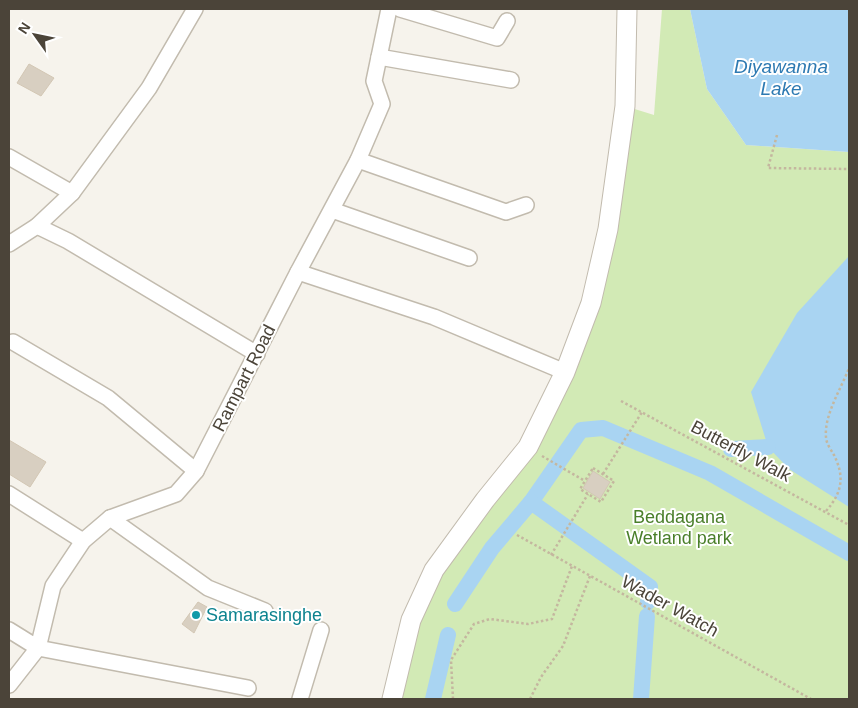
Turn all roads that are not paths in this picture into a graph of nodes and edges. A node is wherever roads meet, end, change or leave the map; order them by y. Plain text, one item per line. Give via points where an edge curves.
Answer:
1 (195, 9) edge
2 (389, 9) edge
3 (400, 9) edge
4 (627, 9) edge
5 (507, 21) dead end
6 (379, 57) junction
7 (512, 80) dead end
8 (9, 157) edge
9 (358, 160) junction
10 (72, 192) junction
11 (526, 205) dead end
12 (332, 210) junction
13 (37, 226) junction
14 (9, 244) edge
15 (470, 258) dead end
16 (298, 272) junction
17 (13, 342) dead end
18 (256, 354) junction
19 (565, 372) junction
20 (196, 471) junction
21 (9, 494) edge
22 (110, 518) junction
23 (83, 541) junction
24 (265, 611) dead end
25 (9, 630) edge
26 (321, 630) dead end
27 (38, 648) junction
28 (9, 685) edge
29 (248, 688) dead end
30 (300, 699) edge
31 (392, 699) edge

1 - 10 street via 149,88
2 - 6 street, Rampart Road
3 - 5 street via 497,38
4 - 19 street via 625,106 608,229 592,303
6 - 7 street
6 - 9 street, Rampart Road via 374,81 382,104
8 - 10 street
9 - 11 street via 506,212
9 - 12 street, Rampart Road
10 - 13 street
12 - 15 street
12 - 16 street, Rampart Road
13 - 14 street
13 - 18 street via 68,241
16 - 18 street, Rampart Road
16 - 19 street via 434,317
17 - 20 street via 108,398
18 - 20 street, Rampart Road
19 - 31 street via 528,448 434,570 410,620
20 - 22 street, Rampart Road via 176,494
21 - 23 street
22 - 23 street, Rampart Road
22 - 24 street via 208,588
23 - 27 street, Rampart Road via 53,586
25 - 27 street
26 - 30 street
27 - 28 street, Rampart Road
27 - 29 street

